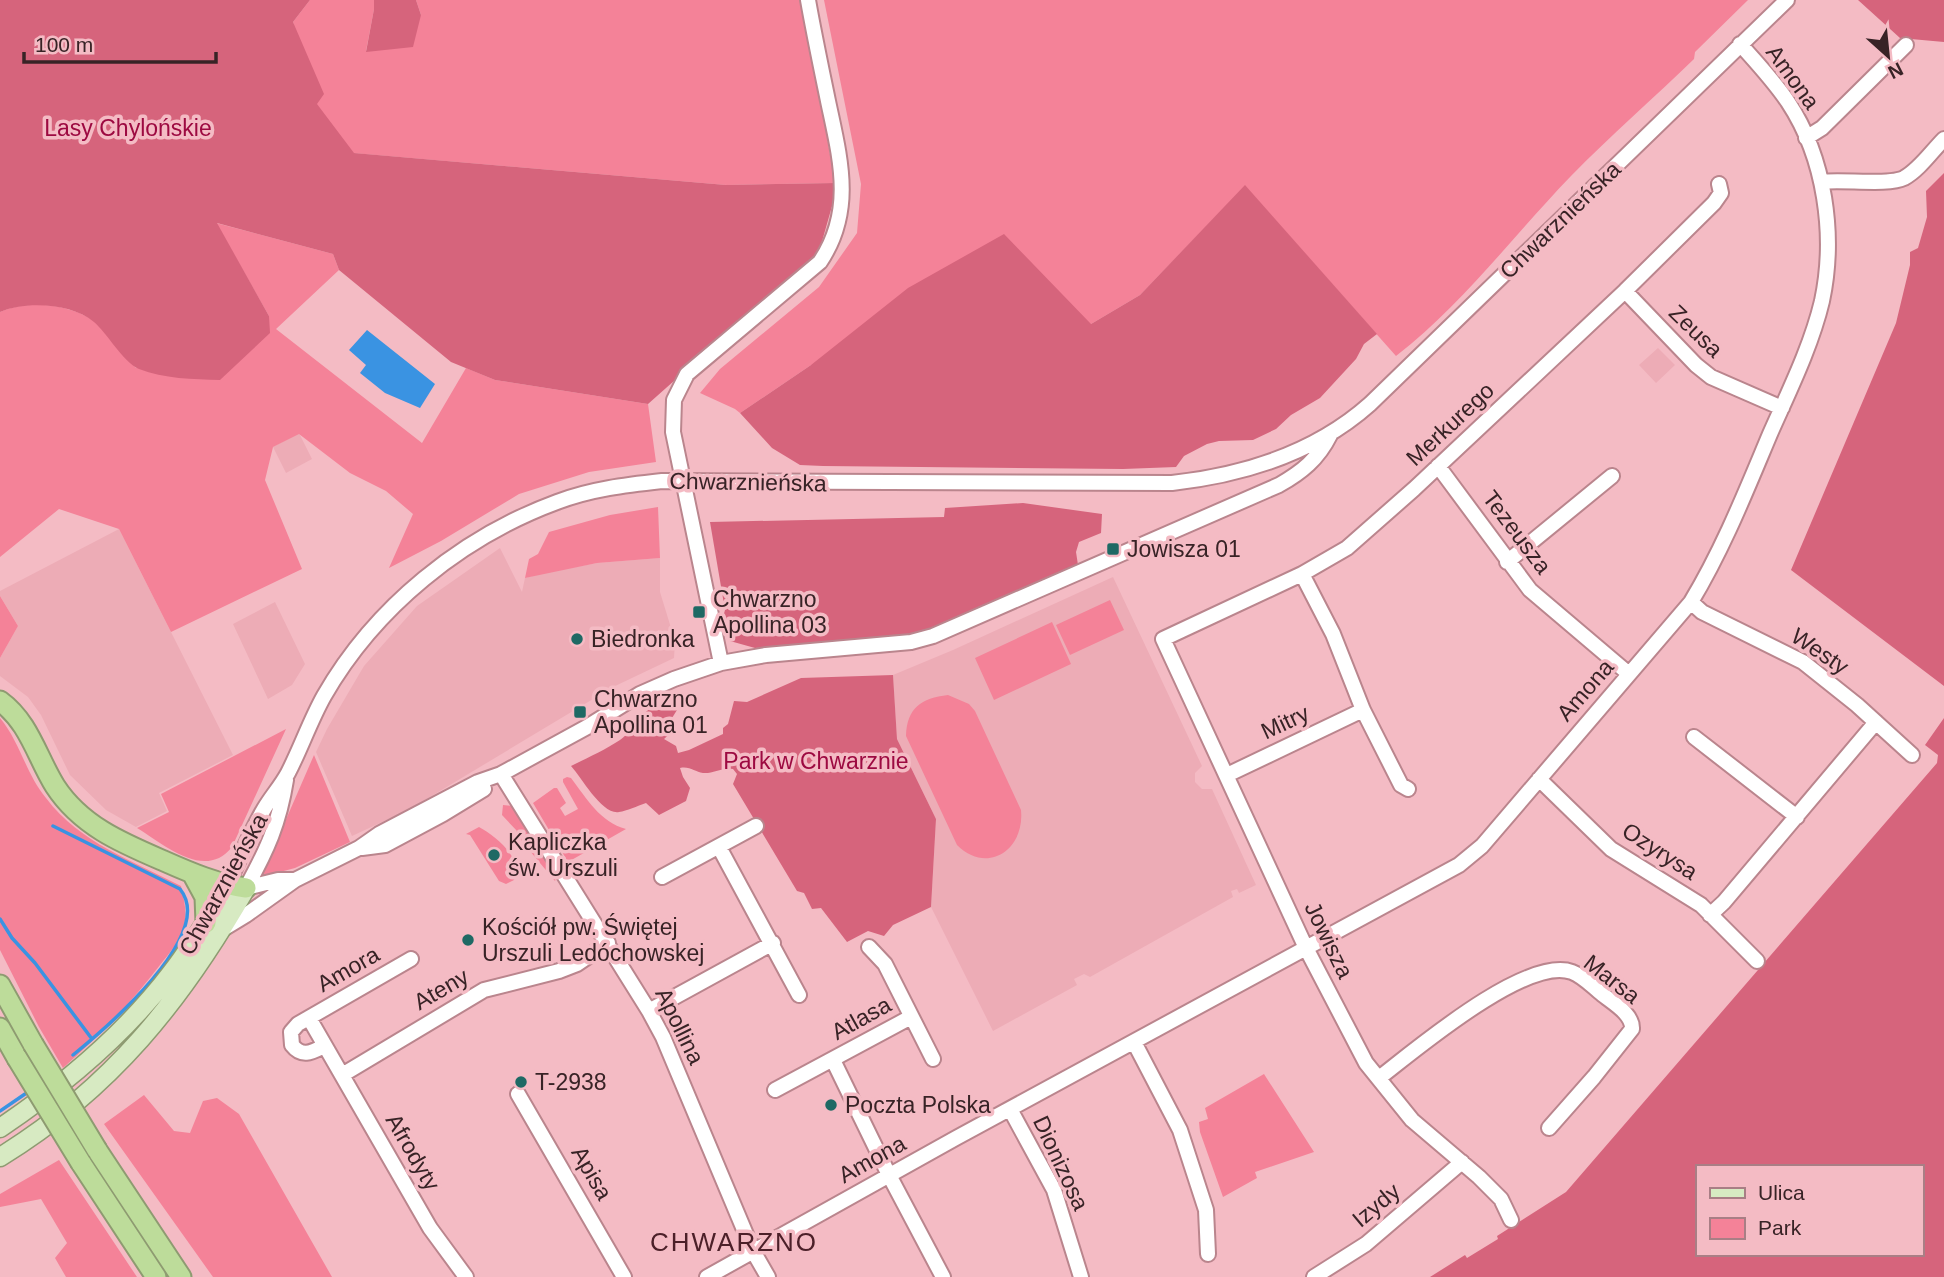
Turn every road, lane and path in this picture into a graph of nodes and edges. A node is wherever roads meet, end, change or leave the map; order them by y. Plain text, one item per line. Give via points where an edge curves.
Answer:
1 (808, 0) edge
2 (1787, 0) edge
3 (1740, 44) junction
4 (1906, 45) dead end
5 (1806, 138) junction
6 (1944, 139) edge
7 (1821, 182) junction
8 (1719, 184) dead end
9 (1625, 291) junction
10 (1782, 408) junction
11 (1330, 435) junction
12 (1438, 466) junction
13 (1612, 475) dead end
14 (684, 479) junction
15 (1507, 562) junction
16 (1302, 574) junction
17 (1691, 602) junction
18 (1163, 639) joint
19 (721, 663) junction
20 (1629, 674) junction
21 (0, 701) edge
22 (1363, 710) junction
23 (1876, 722) junction
24 (1693, 737) dead end
25 (1912, 754) dead end
26 (501, 774) junction
27 (1227, 775) junction
28 (1539, 779) junction
29 (1408, 789) dead end
30 (1797, 817) junction
31 (756, 826) dead end
32 (719, 847) junction
33 (192, 873) junction
34 (662, 877) dead end
35 (295, 880) junction
36 (236, 887) junction
37 (1710, 915) junction
38 (214, 926) junction
39 (608, 943) junction
40 (773, 943) junction
41 (869, 947) dead end
42 (1306, 948) junction
43 (411, 959) dead end
44 (1757, 961) dead end
45 (0, 985) edge
46 (799, 995) dead end
47 (649, 1011) junction
48 (911, 1017) junction
49 (309, 1018) junction
50 (0, 1028) edge
51 (1134, 1042) junction
52 (324, 1046) junction
53 (833, 1059) junction
54 (933, 1059) dead end
55 (342, 1075) junction
56 (1379, 1079) junction
57 (775, 1090) dead end
58 (518, 1094) dead end
59 (1010, 1109) junction
60 (0, 1128) edge
61 (1549, 1128) dead end
62 (0, 1157) edge
63 (1461, 1162) junction
64 (890, 1175) junction
65 (1511, 1220) dead end
66 (753, 1251) junction
67 (1208, 1254) dead end
68 (156, 1277) edge
69 (181, 1277) edge
70 (466, 1277) edge
71 (624, 1277) edge
72 (707, 1277) edge
73 (768, 1277) edge
74 (943, 1277) edge
75 (1081, 1277) edge
76 (1314, 1277) edge

1 - 14 street via 840,160 837,230 810,273 681,384 672,418
2 - 3 street, Chwarznieńska
3 - 5 street, Amona via 1789,103
3 - 11 street, Chwarznieńska via 1370,404
4 - 5 street, Amona via 1822,128
5 - 7 street, Amona
6 - 7 street via 1903,178
7 - 10 street, Amona via 1828,233 1825,281 1809,345
8 - 9 street, Merkurego via 1721,193 1714,203
9 - 10 street, Zeusa via 1711,377
9 - 12 street, Merkurego
10 - 17 street, Amona via 1716,561
11 - 14 street, Chwarznieńska via 1247,469 1172,483
11 - 19 street, Chwarznieńska via 1307,467 1269,491 933,636
12 - 15 street, Tezeusza
12 - 16 street, Merkurego via 1347,548
13 - 15 street
14 - 19 street
14 - 36 street, Chwarznieńska via 620,486 559,501 488,535 435,570 391,610 324,696 287,776 281,813 264,855
15 - 20 street, Tezeusza via 1530,590
16 - 18 street, Merkurego
16 - 22 street via 1333,634
17 - 20 street, Amona
17 - 23 street, Westy via 1702,612 1803,662
18 - 27 street, Jowisza
19 - 26 street, Chwarznieńska via 640,694
20 - 28 street, Amona
21 - 33 highway via 17,717 53,784 78,814 116,841
22 - 27 street, Mitry
22 - 29 street via 1401,785
23 - 25 street, Westy
23 - 30 street
24 - 30 street
26 - 35 street, Chwarznieńska
26 - 39 street, Apollina
27 - 42 street, Jowisza
28 - 37 street, Ozyrysa via 1611,849
28 - 42 street, Amona via 1482,846 1459,865
30 - 37 street
31 - 32 street
32 - 34 street
32 - 40 street
33 - 36 highway
33 - 38 highway
35 - 36 street, Chwarznieńska
35 - 38 street, Chwarznieńska via 246,915
36 - 38 main road, Chwarznieńska
37 - 44 street, Ozyrysa
38 - 60 main road, Chwarznieńska via 109,1042
38 - 62 main road, Chwarznieńska via 182,990 127,1055 69,1108
39 - 47 street, Apollina
39 - 55 street, Ateny via 559,971 484,990
40 - 46 street
40 - 47 street
41 - 48 street, Atlasa via 885,964
42 - 51 street, Amona
42 - 56 street, Jowisza via 1366,1063
43 - 49 street, Amora
45 - 69 highway, bridge via 97,1150
47 - 66 street, Apollina
48 - 53 street, Atlasa
48 - 54 street, Atlasa
49 - 52 street, Afrodyty
49 - 52 street via 292,1030 292,1045 305,1054
50 - 68 highway, bridge
51 - 59 street, Amona
51 - 67 street via 1181,1130 1206,1210
52 - 55 street, Afrodyty
53 - 57 street, Atlasa
53 - 64 street, Atlasa
55 - 70 street, Afrodyty via 430,1228
56 - 61 street, Marsa via 1476,1006 1535,974 1571,971 1624,1012 1632,1029
56 - 63 street, Jowisza via 1412,1120
58 - 71 street, Apisa
59 - 64 street, Amona
59 - 75 street, Dionizosa via 1054,1190
63 - 65 street, Jowisza via 1501,1199
63 - 76 street, Izydy via 1366,1244
64 - 66 street, Amona
64 - 74 street, Atlasa
66 - 72 street, Amona
66 - 73 street, Apollina

